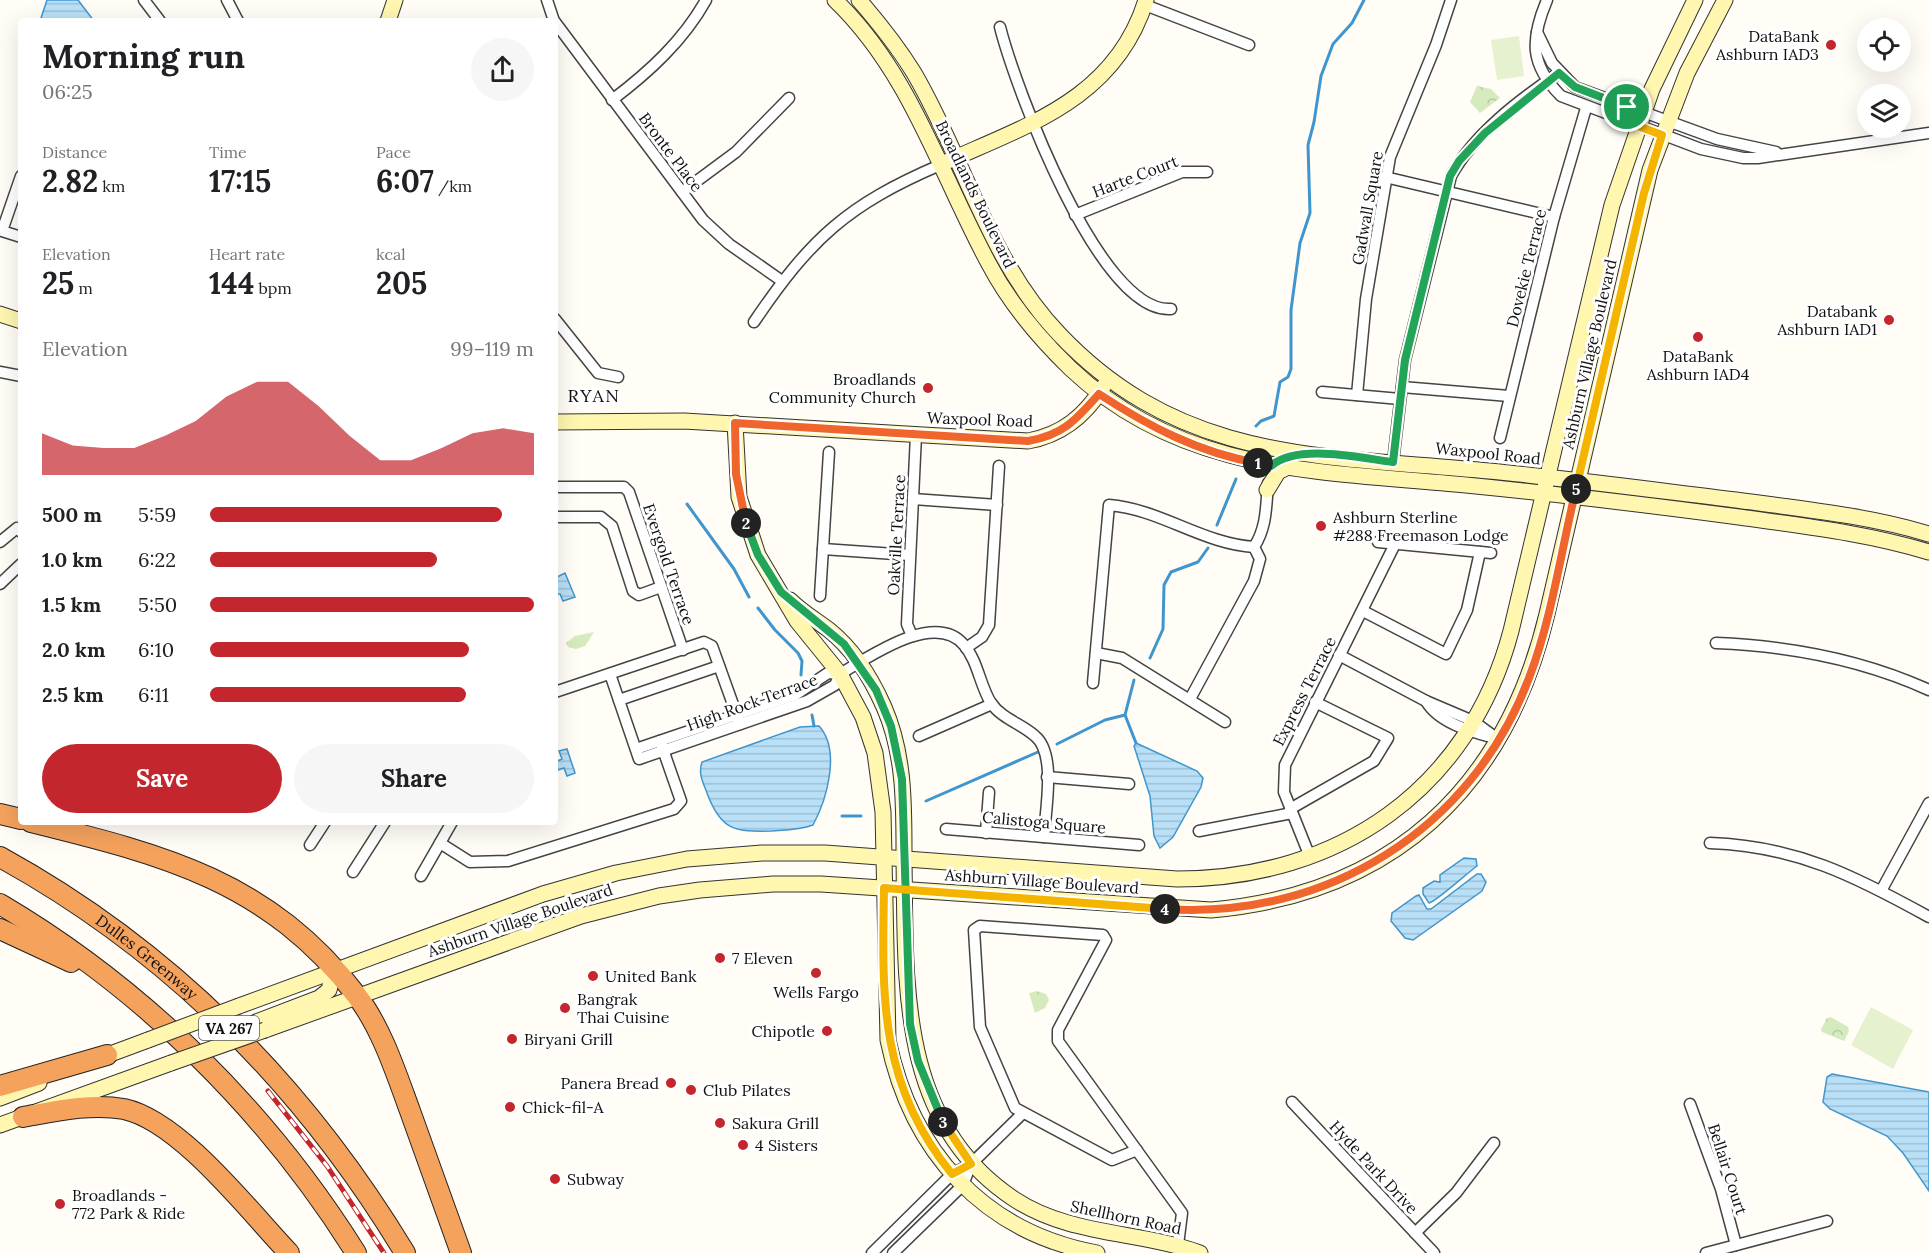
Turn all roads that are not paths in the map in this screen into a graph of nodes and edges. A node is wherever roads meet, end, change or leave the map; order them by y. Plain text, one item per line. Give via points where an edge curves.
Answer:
1 (144, 0) edge
2 (227, 0) edge
3 (395, 0) edge
4 (547, 0) edge
5 (706, 0) edge
6 (835, 0) edge
7 (859, 0) edge
8 (1451, 0) edge
9 (1547, 0) edge
10 (1695, 0) edge
11 (1725, 0) edge
12 (1145, 3) edge
13 (158, 18) edge
14 (236, 18) edge
15 (389, 18) edge
16 (553, 18) edge
17 (558, 27) edge
18 (1000, 27) dead end
19 (1537, 32) junction
20 (1249, 45) dead end
21 (1559, 73) junction
22 (1546, 82) junction
23 (789, 98) dead end
24 (612, 100) junction
25 (1586, 108) junction
26 (1640, 119) junction
27 (1035, 124) junction
28 (1664, 128) junction
29 (1929, 133) edge
30 (956, 158) junction
31 (940, 165) junction
32 (1207, 172) dead end
33 (1385, 177) junction
34 (18, 185) edge
35 (1445, 191) junction
36 (682, 192) junction
37 (1075, 215) junction
38 (1554, 217) junction
39 (18, 236) edge
40 (782, 281) junction
41 (1171, 309) dead end
42 (0, 314) edge
43 (18, 320) edge
44 (754, 322) dead end
45 (558, 323) edge
46 (0, 372) edge
47 (18, 375) edge
48 (618, 377) dead end
49 (1108, 379) junction
50 (1402, 387) junction
51 (1322, 392) dead end
52 (1099, 394) junction
53 (1358, 395) junction
54 (1509, 396) junction
55 (1400, 399) junction
56 (558, 422) edge
57 (735, 423) junction
58 (916, 435) junction
59 (1500, 438) dead end
60 (829, 452) dead end
61 (1304, 453) junction
62 (1393, 462) junction
63 (999, 466) dead end
64 (1271, 466) junction
65 (1288, 467) junction
66 (1547, 477) junction
67 (1579, 479) junction
68 (558, 487) edge
69 (1268, 490) junction
70 (1543, 493) junction
71 (1575, 496) junction
72 (913, 499) junction
73 (997, 505) junction
74 (558, 517) edge
75 (18, 528) edge
76 (1929, 534) edge
77 (0, 542) edge
78 (1378, 542) dead end
79 (1395, 544) junction
80 (1254, 547) junction
81 (822, 549) junction
82 (1929, 552) edge
83 (909, 555) junction
84 (18, 567) edge
85 (0, 584) edge
86 (661, 587) junction
87 (781, 592) junction
88 (820, 596) dead end
89 (1363, 611) junction
90 (912, 636) junction
91 (1716, 643) dead end
92 (966, 648) junction
93 (683, 650) junction
94 (1096, 653) junction
95 (1339, 655) junction
96 (858, 663) junction
97 (719, 666) junction
98 (610, 674) junction
99 (840, 674) junction
100 (1094, 683) dead end
101 (1929, 690) edge
102 (558, 692) edge
103 (1190, 699) junction
104 (619, 700) junction
105 (1315, 702) junction
106 (992, 704) junction
107 (738, 719) junction
108 (1225, 722) dead end
109 (1470, 726) junction
110 (919, 736) dead end
111 (1499, 740) junction
112 (662, 745) junction
113 (1047, 777) junction
114 (1129, 784) dead end
115 (989, 792) dead end
116 (1929, 803) edge
117 (1291, 811) junction
118 (0, 814) edge
119 (18, 818) edge
120 (42, 825) edge
121 (324, 825) edge
122 (382, 825) edge
123 (450, 825) edge
124 (946, 829) dead end
125 (1199, 831) dead end
126 (986, 832) junction
127 (1044, 837) junction
128 (440, 843) junction
129 (1710, 843) dead end
130 (1139, 844) dead end
131 (310, 845) dead end
132 (884, 856) junction
133 (0, 857) edge
134 (1310, 857) junction
135 (904, 858) junction
136 (353, 872) dead end
137 (421, 876) dead end
138 (884, 888) junction
139 (905, 889) junction
140 (1881, 891) junction
141 (0, 904) edge
142 (1929, 917) edge
143 (0, 929) edge
144 (334, 971) junction
145 (358, 997) junction
146 (156, 1017) junction
147 (261, 1026) junction
148 (107, 1055) junction
149 (0, 1086) edge
150 (0, 1098) edge
151 (1292, 1102) dead end
152 (1690, 1104) dead end
153 (1023, 1113) junction
154 (23, 1117) junction
155 (0, 1125) edge
156 (1494, 1143) dead end
157 (1137, 1150) junction
158 (971, 1164) junction
159 (952, 1174) junction
160 (963, 1185) junction
161 (1827, 1221) dead end
162 (1415, 1233) junction
163 (1178, 1245) junction
164 (1736, 1245) junction
165 (289, 1253) edge
166 (356, 1253) edge
167 (405, 1253) edge
168 (461, 1253) edge
169 (872, 1253) edge
170 (893, 1253) edge
171 (1097, 1253) edge
172 (1200, 1253) edge
173 (1434, 1253) edge
174 (1706, 1253) edge

1 - 13 street
2 - 14 street
3 - 15 main road
4 - 16 street, Bronte Place
5 - 24 street via 689,27 659,61
6 - 31 main road, Broadlands Boulevard via 869,36 889,65 913,105
7 - 30 main road, Broadlands Boulevard via 915,75
8 - 33 street, Gadwall Square via 1394,143
9 - 19 street
10 - 26 main road, Ashburn Village Boulevard
11 - 28 main road, Ashburn Village Boulevard via 1699,47
12 - 20 street
12 - 27 main road via 1109,66 1079,96
17 - 24 street, Bronte Place
18 - 27 street
19 - 21 street
19 - 22 street via 1538,64
21 - 22 street
21 - 26 street via 1575,87
22 - 25 street via 1562,96
22 - 35 street via 1470,148
23 - 36 street via 736,152
24 - 36 street, Bronte Place
25 - 26 street
25 - 38 street, Dovekie Terrace
26 - 28 street
26 - 66 main road, Ashburn Village Boulevard via 1601,246
27 - 30 main road
27 - 37 street
28 - 29 street via 1701,149 1743,158
28 - 67 main road, Ashburn Village Boulevard via 1644,193
30 - 31 main road
30 - 49 main road, Broadlands Boulevard via 993,239 1024,292 1056,331
31 - 40 street via 856,208 814,243
31 - 52 main road, Broadlands Boulevard via 989,266 1013,303 1046,343
32 - 37 street, Harte Court via 1182,172
33 - 35 street
33 - 53 street, Gadwall Square via 1366,299
34 - 39 street via 3,231
35 - 38 street
35 - 50 street
36 - 40 street, Bronte Place via 716,233
37 - 41 street via 1099,254 1125,285 1150,306
38 - 54 street, Dovekie Terrace
40 - 44 street
42 - 43 main road
45 - 48 street via 598,372
46 - 47 street
49 - 52 main road, Waxpool Road
49 - 61 main road, Waxpool Road via 1154,409 1197,428 1238,442
50 - 54 street
50 - 55 street
51 - 53 street
52 - 58 main road, Waxpool Road via 1069,425 1043,438 1013,442
52 - 64 main road, Waxpool Road via 1137,419 1184,441 1221,455
53 - 55 street
54 - 59 street, Dovekie Terrace
55 - 62 street
56 - 57 main road, Waxpool Road
57 - 58 main road, Waxpool Road
57 - 87 main road, Shellhorn Road via 736,474 744,519 758,555
58 - 72 street, Oakville Terrace
60 - 81 street
61 - 62 main road, Waxpool Road
61 - 64 main road
62 - 66 main road, Waxpool Road
63 - 73 street
64 - 65 main road, Waxpool Road
64 - 69 street
65 - 69 main road via 1278,471
65 - 70 main road, Waxpool Road
66 - 67 main road, Waxpool Road
66 - 70 main road, Ashburn Village Boulevard
67 - 71 main road, Ashburn Village Boulevard
67 - 76 main road, Waxpool Road via 1830,512
68 - 86 street, Evergold Terrace via 624,487
69 - 80 street via 1262,536
70 - 71 main road, Waxpool Road
70 - 109 main road, Ashburn Village Boulevard via 1507,648
71 - 82 main road, Waxpool Road via 1853,534
71 - 111 main road, Ashburn Village Boulevard via 1537,654 1522,696
72 - 73 street
72 - 83 street, Oakville Terrace
73 - 92 street via 989,625 982,637
74 - 86 street via 606,519 612,526 633,591 639,595
75 - 77 street
78 - 79 street
79 - 89 street, Express Terrace
79 - 89 street via 1485,552 1467,610 1446,654
80 - 94 street via 1232,544 1140,509 1108,505
80 - 103 street via 1260,559 1254,581
81 - 83 street
81 - 88 street
83 - 90 street, Oakville Terrace via 907,624
84 - 85 street
86 - 93 street, Evergold Terrace
87 - 96 main road, Shellhorn Road via 839,639
87 - 99 main road, Shellhorn Road via 797,621
89 - 95 street, Express Terrace
90 - 92 street, High Rock Terrace via 940,632
90 - 96 street, High Rock Terrace
91 - 101 street via 1818,654 1885,672
92 - 106 street
93 - 97 street via 709,643
93 - 98 street
94 - 100 street
94 - 103 street via 1122,658
95 - 105 street, Express Terrace
95 - 109 street
96 - 99 street, High Rock Terrace
96 - 135 main road, Shellhorn Road via 884,708 896,745 902,779
97 - 104 street
97 - 107 street
98 - 102 street
98 - 104 street, High Rock Terrace
99 - 107 street, High Rock Terrace via 828,673 795,695
99 - 132 main road, Shellhorn Road via 863,717 875,753 881,786
103 - 108 street
104 - 112 street, High Rock Terrace via 639,759
105 - 117 street, Express Terrace via 1285,765 1283,784
105 - 117 street via 1388,738 1374,761
106 - 110 street
106 - 113 street via 1041,741 1048,757
107 - 112 street, High Rock Terrace
109 - 111 street
109 - 134 main road, Ashburn Village Boulevard via 1451,755 1406,802 1366,830
111 - 139 main road, Ashburn Village Boulevard via 1448,805 1394,849 1345,878 1268,904 1181,910
112 - 128 street via 681,801 674,809 508,861 470,862
113 - 114 street
113 - 127 street
115 - 126 street
116 - 140 street
117 - 125 street
117 - 134 street, Express Terrace
118 - 119 highway
120 - 144 highway via 178,863 226,884 270,911
121 - 131 street
122 - 136 street
123 - 128 street
124 - 126 street, Calistoga Square
126 - 127 street, Calistoga Square
127 - 130 street, Calistoga Square
128 - 137 street
129 - 140 street via 1755,846 1798,855
132 - 135 main road, Ashburn Village Boulevard
132 - 138 main road, Shellhorn Road
132 - 144 main road, Ashburn Village Boulevard via 740,854 625,871 543,894
133 - 167 highway, Dulles Greenway / VA 267 via 119,933 164,967 228,1027 287,1087 320,1128
134 - 135 main road, Ashburn Village Boulevard via 1255,873 1202,879
135 - 139 main road, Shellhorn Road
138 - 139 main road, Ashburn Village Boulevard
138 - 145 main road, Ashburn Village Boulevard via 773,884 659,896 581,916
138 - 159 main road, Shellhorn Road via 886,1012 893,1061 917,1124
139 - 158 main road, Shellhorn Road via 913,1043 931,1098
140 - 142 street
141 - 146 highway, VA 267 via 89,962
143 - 146 highway via 74,964
144 - 145 highway
144 - 147 main road via 329,990 319,998
144 - 148 main road, Ashburn Village Boulevard, bridge
145 - 147 main road, Ashburn Village Boulevard
145 - 168 highway via 399,1079
146 - 166 highway, VA 267 via 263,1126
147 - 154 main road, Ashburn Village Boulevard, bridge
148 - 149 highway
148 - 150 main road, Ashburn Village Boulevard
151 - 162 street, Hyde Park Drive
152 - 164 street, Bellair Court via 1721,1189
153 - 157 street via 1112,1160
153 - 157 street via 1009,1096 980,1027 974,930 980,926 1103,935 1106,940 1057,1036
153 - 158 street
154 - 155 main road, Ashburn Village Boulevard
154 - 165 highway via 97,1107 141,1114 179,1137
156 - 162 street via 1456,1193
157 - 163 street via 1182,1213
158 - 159 street
158 - 160 street
158 - 163 main road, Shellhorn Road via 1015,1200 1049,1218
159 - 160 main road, Shellhorn Road
159 - 169 street
160 - 170 street
160 - 171 main road, Shellhorn Road via 992,1211 1029,1232
161 - 164 street
162 - 173 street, Hyde Park Drive
163 - 172 main road, Shellhorn Road
164 - 174 street

